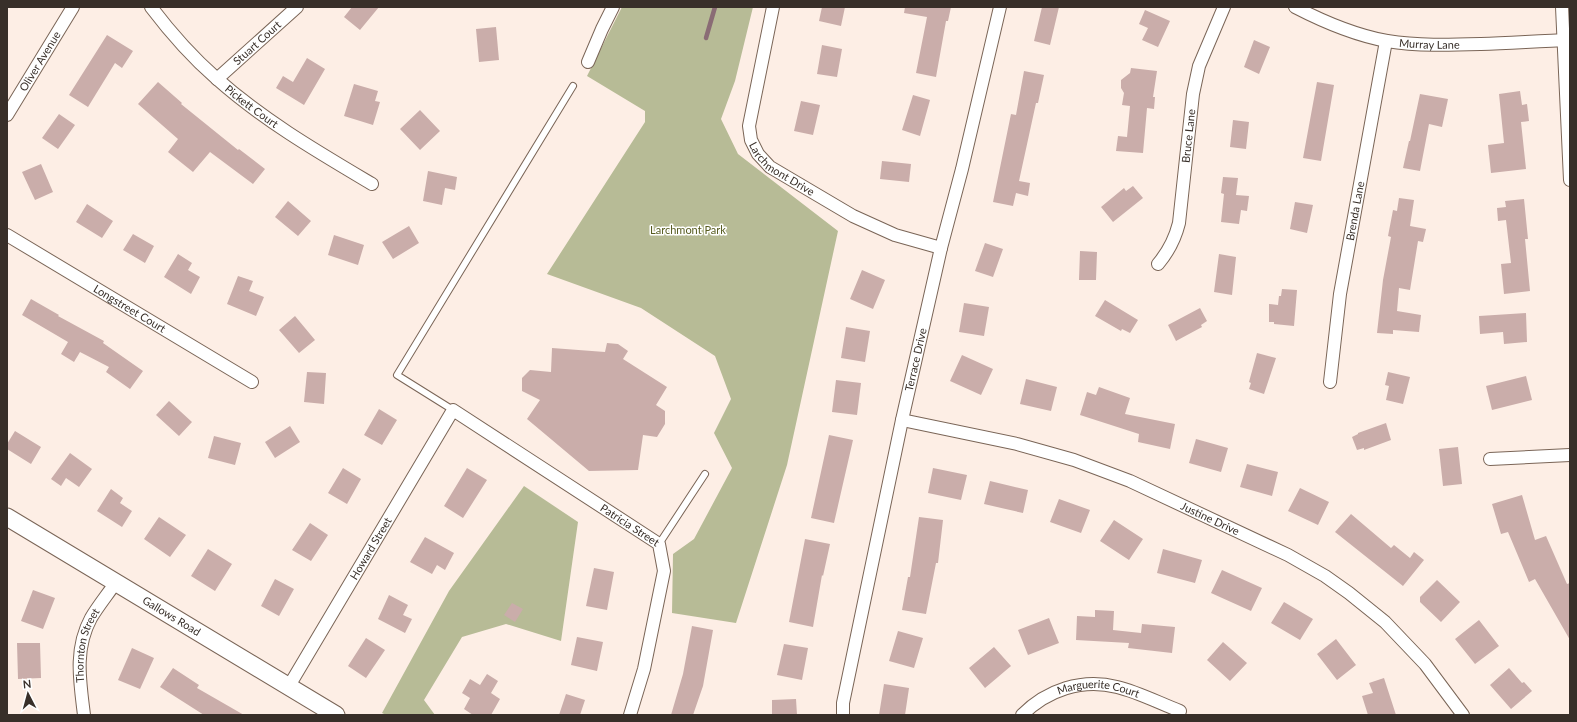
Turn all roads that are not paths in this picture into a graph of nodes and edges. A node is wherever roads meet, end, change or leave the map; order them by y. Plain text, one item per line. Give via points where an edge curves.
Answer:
1 (73, 7) edge
2 (151, 7) edge
3 (297, 7) edge
4 (613, 7) edge
5 (773, 7) edge
6 (1000, 7) edge
7 (1224, 7) edge
8 (1295, 7) edge
9 (1562, 7) edge
10 (1567, 40) edge
11 (1386, 41) junction
12 (588, 62) dead end
13 (217, 78) junction
14 (573, 86) dead end
15 (7, 115) edge
16 (1570, 180) edge
17 (372, 184) dead end
18 (7, 235) edge
19 (940, 248) junction
20 (1158, 264) dead end
21 (252, 382) dead end
22 (1330, 382) dead end
23 (453, 410) junction
24 (902, 420) junction
25 (1570, 455) edge
26 (1490, 458) dead end
27 (705, 474) dead end
28 (7, 516) edge
29 (659, 544) junction
30 (116, 582) junction
31 (289, 686) junction
32 (1180, 711) dead end
33 (80, 715) edge
34 (84, 715) edge
35 (336, 715) edge
36 (630, 715) edge
37 (842, 715) edge
38 (1022, 715) edge
39 (1463, 715) edge

1 - 15 street, Oliver Avenue
2 - 13 street, Pickett Court via 191,54
3 - 13 street, Stuart Court
4 - 12 street
5 - 19 street, Larchmont Drive via 749,126 751,140 758,154 770,167 853,216 895,235
6 - 19 street, Terrace Drive via 962,169
7 - 20 street, Bruce Lane via 1200,66 1193,94 1176,236 1169,251
8 - 11 street, Murray Lane via 1325,22
9 - 10 street
10 - 11 street, Murray Lane via 1443,46
10 - 16 street
11 - 22 street, Brenda Lane via 1340,294
13 - 17 street, Pickett Court via 254,109
14 - 23 lane via 397,375
18 - 21 street, Longstreet Court
19 - 24 street, Terrace Drive
23 - 29 street, Patricia Street
23 - 31 street, Howard Street
24 - 37 street, Terrace Drive
24 - 39 street, Justine Drive via 1017,444 1074,460 1130,481 1288,555 1325,576 1385,622 1424,664
25 - 26 street
27 - 29 lane
28 - 30 main road, Gallows Road
29 - 36 street, Patricia Street via 664,571 644,669
30 - 31 main road, Gallows Road
30 - 34 street, Thornton Street via 92,618 80,650 79,672
31 - 35 main road, Gallows Road
32 - 38 street, Marguerite Court via 1123,688 1096,684 1062,689 1045,696
33 - 34 street

